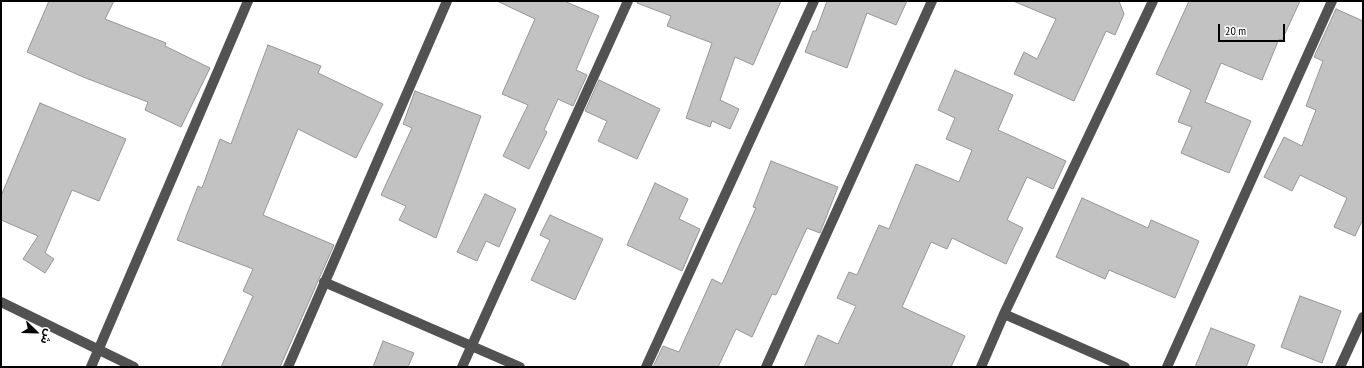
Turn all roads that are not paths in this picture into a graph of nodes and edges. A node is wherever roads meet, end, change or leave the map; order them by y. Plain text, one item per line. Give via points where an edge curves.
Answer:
1 (248, 1) edge
2 (447, 1) edge
3 (628, 1) edge
4 (814, 1) edge
5 (932, 1) edge
6 (1153, 1) edge
7 (1332, 1) edge
8 (324, 282) junction
9 (1, 302) edge
10 (1004, 314) junction
11 (1363, 317) edge
12 (471, 346) junction
13 (98, 350) junction
14 (91, 367) edge
15 (134, 367) edge
16 (288, 367) edge
17 (462, 367) edge
18 (520, 367) edge
19 (646, 367) edge
20 (766, 367) edge
21 (981, 367) edge
22 (1125, 367) edge
23 (1167, 367) edge
24 (1340, 367) edge

1 - 13 street
2 - 8 street
3 - 12 street
4 - 19 street
5 - 20 street
6 - 10 street
7 - 23 street
8 - 12 street
8 - 16 street
9 - 13 street
10 - 21 street
10 - 22 street
11 - 24 street
12 - 17 street
12 - 18 street
13 - 14 street
13 - 15 street

